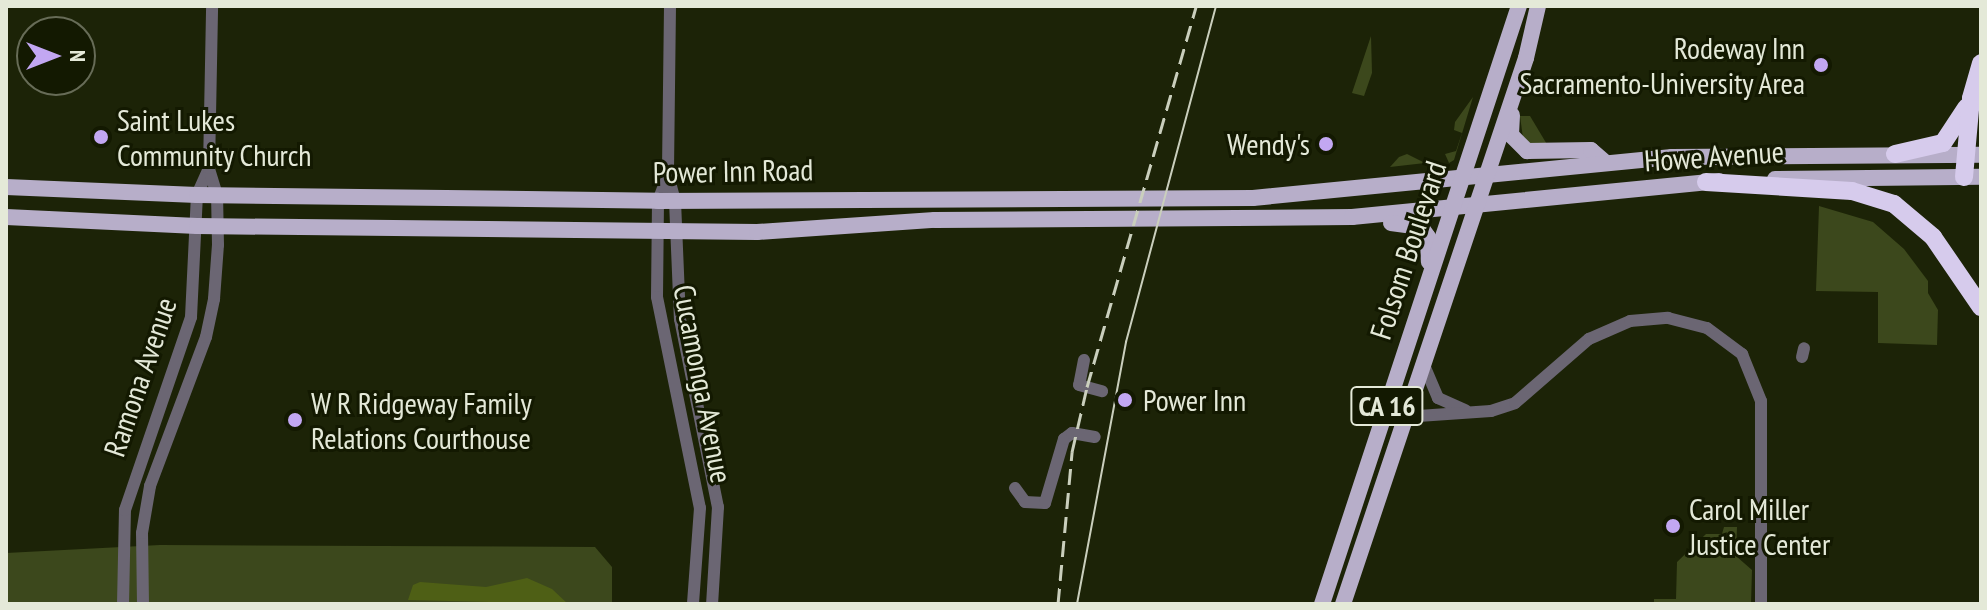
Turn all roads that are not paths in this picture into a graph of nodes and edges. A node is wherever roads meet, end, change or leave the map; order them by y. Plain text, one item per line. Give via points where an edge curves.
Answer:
1 (212, 6) edge
2 (670, 6) edge
3 (1519, 6) edge
4 (1538, 6) edge
5 (1981, 63) edge
6 (1512, 97) junction
7 (1971, 98) junction
8 (1895, 154) junction
9 (1974, 155) edge
10 (1605, 162) junction
11 (209, 168) junction
12 (1486, 175) junction
13 (1973, 177) edge
14 (1460, 178) junction
15 (1706, 182) junction
16 (6, 187) edge
17 (197, 195) junction
18 (217, 195) junction
19 (667, 201) junction
20 (1477, 204) junction
21 (1451, 207) junction
22 (6, 217) edge
23 (1352, 217) junction
24 (197, 226) junction
25 (217, 226) junction
26 (657, 231) junction
27 (675, 231) junction
28 (1429, 278) junction
29 (1981, 307) edge
30 (1084, 360) dead end
31 (1423, 362) junction
32 (1102, 391) dead end
33 (1476, 413) junction
34 (1404, 417) junction
35 (1095, 437) dead end
36 (1015, 488) dead end
37 (123, 604) edge
38 (143, 604) edge
39 (693, 604) edge
40 (712, 604) edge
41 (1322, 604) edge
42 (1343, 604) edge
43 (1761, 604) edge

1 - 11 street, Ramona Avenue
2 - 19 street, Cucamonga Avenue
3 - 14 main road, Folsom Boulevard
4 - 6 main road, Folsom Boulevard
5 - 7 highway
6 - 10 main road via 1511,135 1527,151 1591,150
6 - 12 main road, Folsom Boulevard
7 - 8 highway via 1943,143
7 - 9 highway
8 - 9 main road, Howe Avenue
8 - 10 main road, Howe Avenue via 1729,154
9 - 13 highway
10 - 12 main road, Howe Avenue
11 - 17 street, Ramona Avenue
11 - 18 street, Ramona Avenue
12 - 14 main road, Howe Avenue
12 - 20 main road, Folsom Boulevard
13 - 15 main road, Howe Avenue
14 - 19 main road, Power Inn Road via 1253,198
14 - 21 main road, Folsom Boulevard / CA 16
15 - 20 main road, Howe Avenue
15 - 29 highway via 1852,191 1894,204 1933,237
16 - 17 main road, Power Inn Road
17 - 18 main road, Power Inn Road
17 - 24 street, Ramona Avenue
18 - 19 main road, Power Inn Road
18 - 25 street, Ramona Avenue
19 - 26 street, Cucamonga Avenue
19 - 27 street, Cucamonga Avenue
20 - 21 main road, Howe Avenue
20 - 31 main road, Folsom Boulevard / CA 16
21 - 23 main road, Power Inn Road
21 - 28 main road, Folsom Boulevard / CA 16
22 - 24 main road, Power Inn Road
23 - 27 main road, Power Inn Road via 935,220 810,230
23 - 28 main road via 1360,225 1410,222 1421,227 1428,237
24 - 25 main road, Power Inn Road
24 - 37 street, Ramona Avenue via 191,317 125,510
25 - 26 main road, Power Inn Road
25 - 38 street, Ramona Avenue via 206,337 157,463 145,512
26 - 27 main road, Power Inn Road
26 - 39 street, Cucamonga Avenue via 660,322 700,508
27 - 40 street, Cucamonga Avenue via 680,319 718,507
28 - 41 main road, Folsom Boulevard / CA 16
30 - 32 street via 1079,385
31 - 33 street via 1438,398
31 - 34 main road, Folsom Boulevard / CA 16
33 - 34 street
33 - 43 street via 1528,396 1578,347 1615,326 1668,318 1720,335 1747,362 1761,401
34 - 42 main road, Folsom Boulevard / CA 16
35 - 36 street via 1072,433 1064,439 1045,503 1025,502

